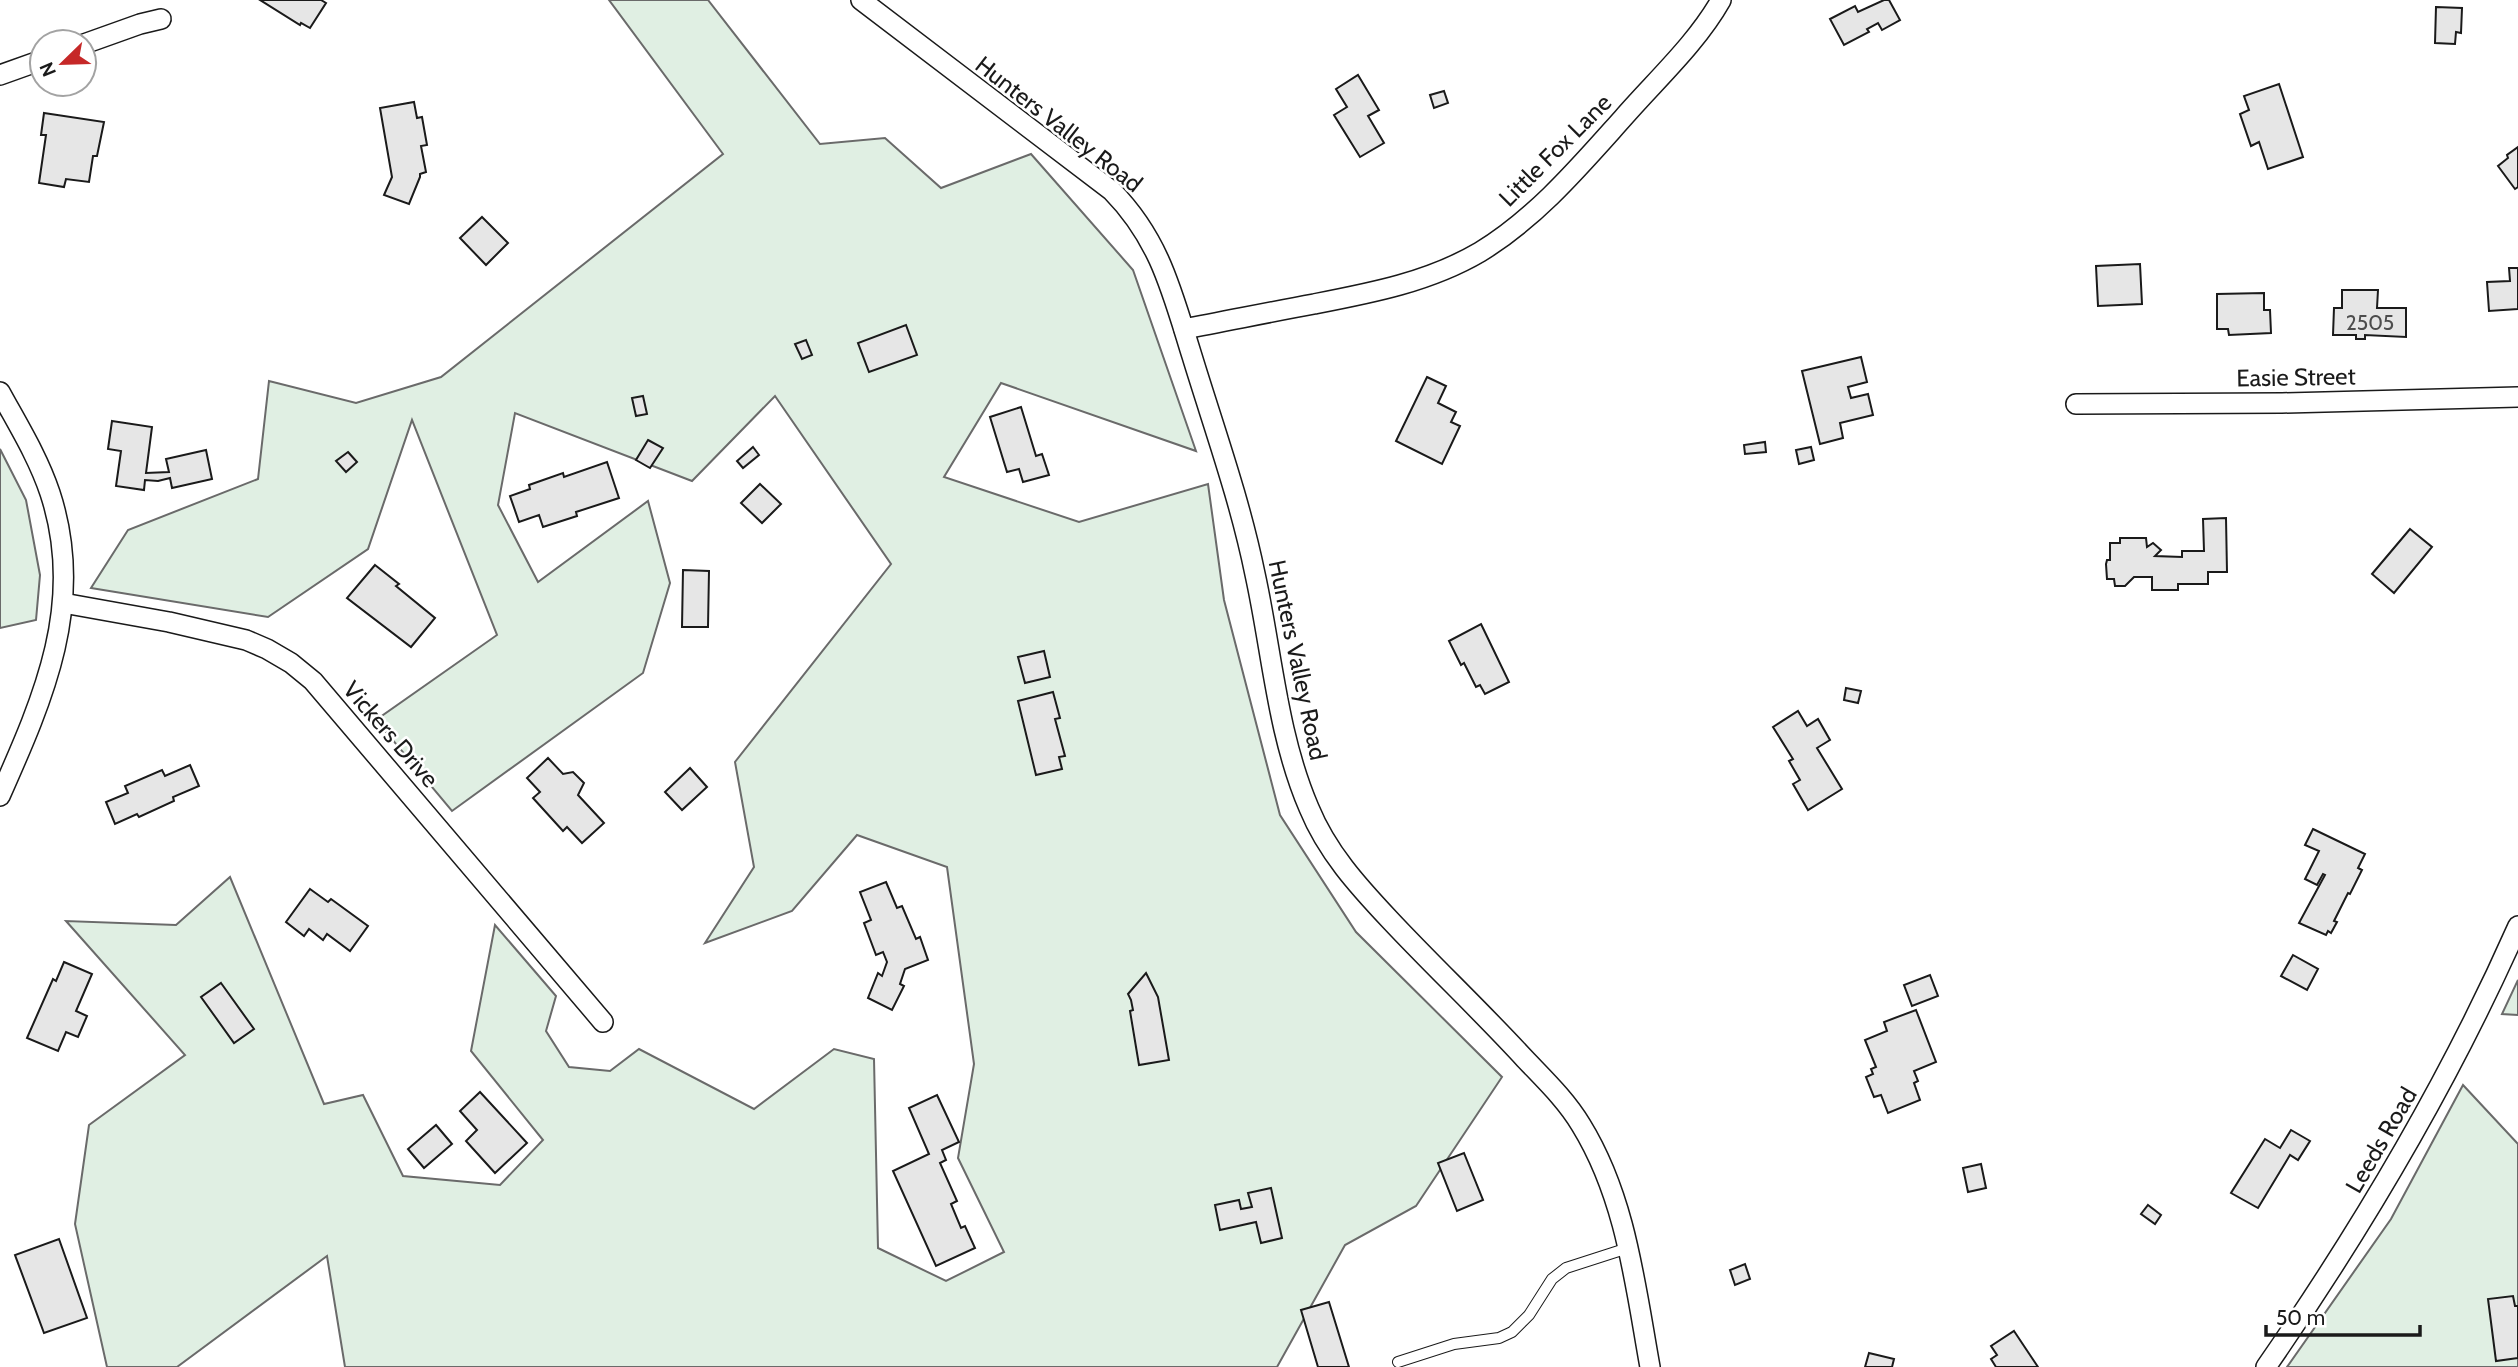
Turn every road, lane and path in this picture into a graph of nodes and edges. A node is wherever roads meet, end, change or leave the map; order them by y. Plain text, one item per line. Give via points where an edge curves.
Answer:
1 (860, 0) edge
2 (1721, 0) edge
3 (161, 19) dead end
4 (98, 39) edge
5 (28, 65) edge
6 (0, 75) edge
7 (1184, 329) junction
8 (0, 392) edge
9 (2518, 397) edge
10 (2076, 404) dead end
11 (63, 603) junction
12 (0, 796) edge
13 (2518, 926) edge
14 (603, 1022) dead end
15 (1628, 1248) junction
16 (1398, 1362) dead end
17 (1650, 1367) edge
18 (2266, 1367) edge

1 - 7 street, Hunters Valley Road via 1131,210 1160,260
2 - 7 street, Little Fox Lane via 1692,41 1567,180 1483,250 1423,279
3 - 4 street
5 - 6 street
7 - 15 street, Hunters Valley Road via 1240,511 1282,715 1315,824 1364,892 1560,1096 1599,1158
8 - 11 street via 36,457 50,494 64,571
9 - 10 street, Easie Street
11 - 12 street via 48,679
11 - 14 street, Vickers Drive via 246,640 291,663 313,681
13 - 18 street, Leeds Road via 2423,1117 2356,1233
15 - 16 lane via 1566,1268 1552,1279 1530,1315 1512,1332
15 - 17 street, Hunters Valley Road

